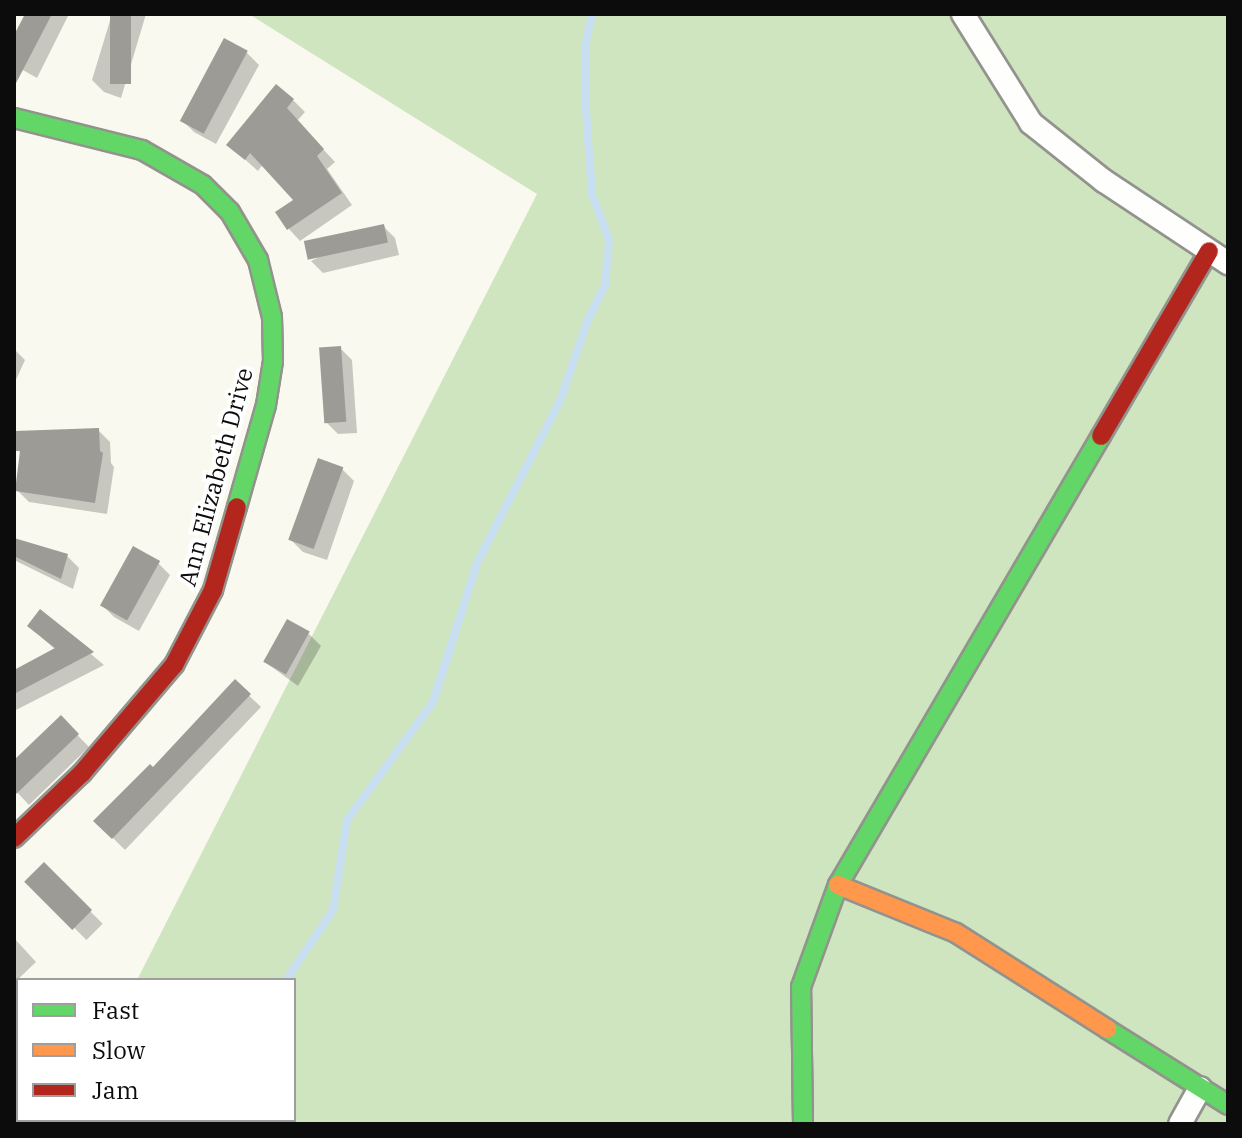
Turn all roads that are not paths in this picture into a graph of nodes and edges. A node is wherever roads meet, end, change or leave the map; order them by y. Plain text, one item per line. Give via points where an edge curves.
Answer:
1 (963, 14) edge
2 (14, 118) edge
3 (1218, 257) edge
4 (14, 838) edge
5 (838, 885) junction
6 (1200, 1088) junction
7 (1228, 1105) edge
8 (803, 1124) edge
9 (1180, 1124) edge

1 - 3 street via 1031,123 1104,181
2 - 4 street, Ann Elizabeth Drive via 142,150 203,185 230,212 258,260 272,317 273,361 266,405 201,616 146,702
3 - 5 street
5 - 6 street via 956,933
5 - 8 street via 801,987
6 - 7 street
6 - 9 street

